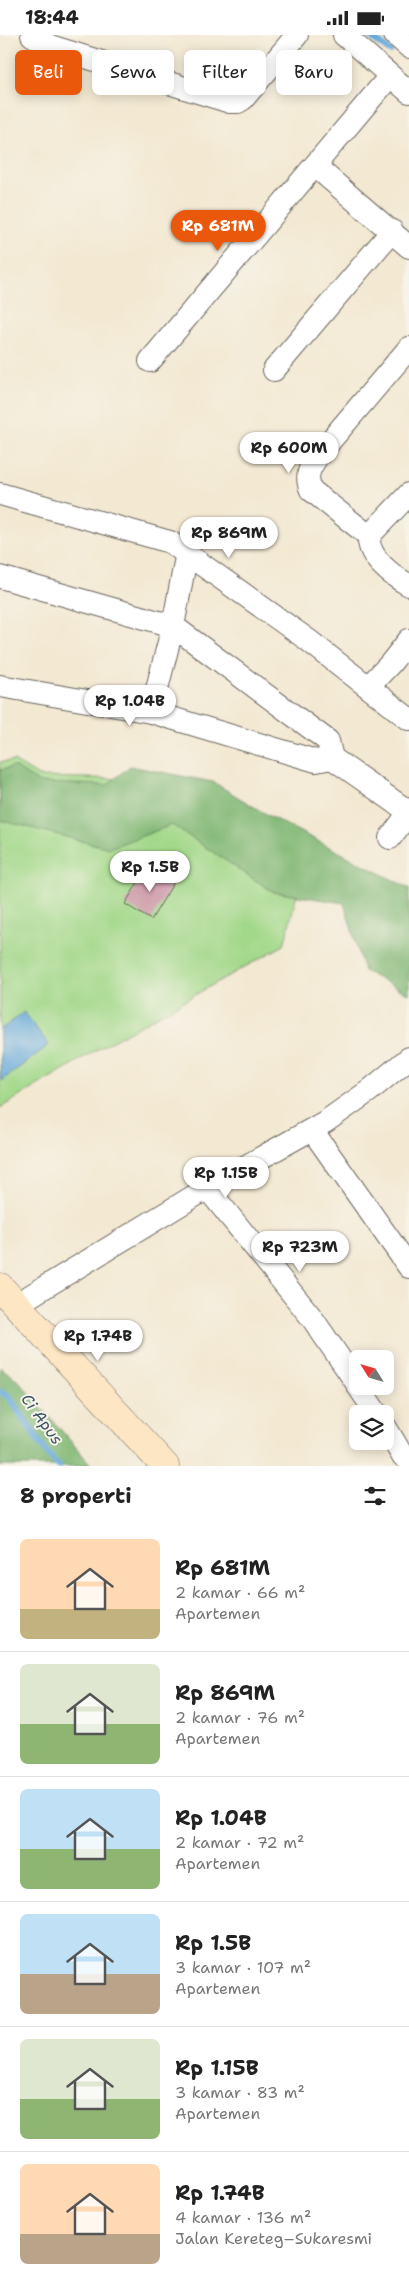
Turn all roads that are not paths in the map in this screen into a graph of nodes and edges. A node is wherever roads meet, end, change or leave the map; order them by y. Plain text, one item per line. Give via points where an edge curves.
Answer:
1 (32, 35) edge
2 (296, 35) edge
3 (344, 35) edge
4 (395, 35) edge
5 (409, 47) edge
6 (390, 76) junction
7 (409, 92) edge
8 (315, 166) junction
9 (392, 231) junction
10 (409, 247) edge
11 (409, 348) edge
12 (150, 361) dead end
13 (274, 370) dead end
14 (0, 493) edge
15 (409, 494) edge
16 (369, 536) junction
17 (187, 552) junction
18 (0, 577) edge
19 (409, 585) edge
20 (174, 626) junction
21 (409, 640) edge
22 (379, 676) junction
23 (0, 686) edge
24 (151, 712) junction
25 (409, 719) edge
26 (332, 758) junction
27 (409, 812) edge
28 (390, 838) dead end
29 (409, 1058) edge
30 (312, 1130) junction
31 (207, 1188) junction
32 (409, 1267) edge
33 (8, 1296) edge
34 (349, 1373) edge
35 (394, 1441) edge
36 (409, 1461) edge
37 (165, 1466) edge

1 - 2 street via 50,46 238,102
3 - 6 street
4 - 5 street
6 - 7 street
6 - 8 street
8 - 9 street
8 - 12 street
9 - 10 street
9 - 13 street
11 - 16 street via 308,471 311,491
14 - 17 street via 170,542
15 - 16 street
16 - 19 street via 371,551 398,579
17 - 20 street
17 - 22 street
18 - 20 street
20 - 24 street
20 - 26 street via 328,741
21 - 22 street
22 - 25 street
23 - 24 street
24 - 26 street via 316,761
26 - 27 street
27 - 28 street
29 - 30 street via 369,1091
30 - 31 street
30 - 32 street
31 - 33 street
31 - 34 street via 312,1318
33 - 37 street
35 - 36 street

